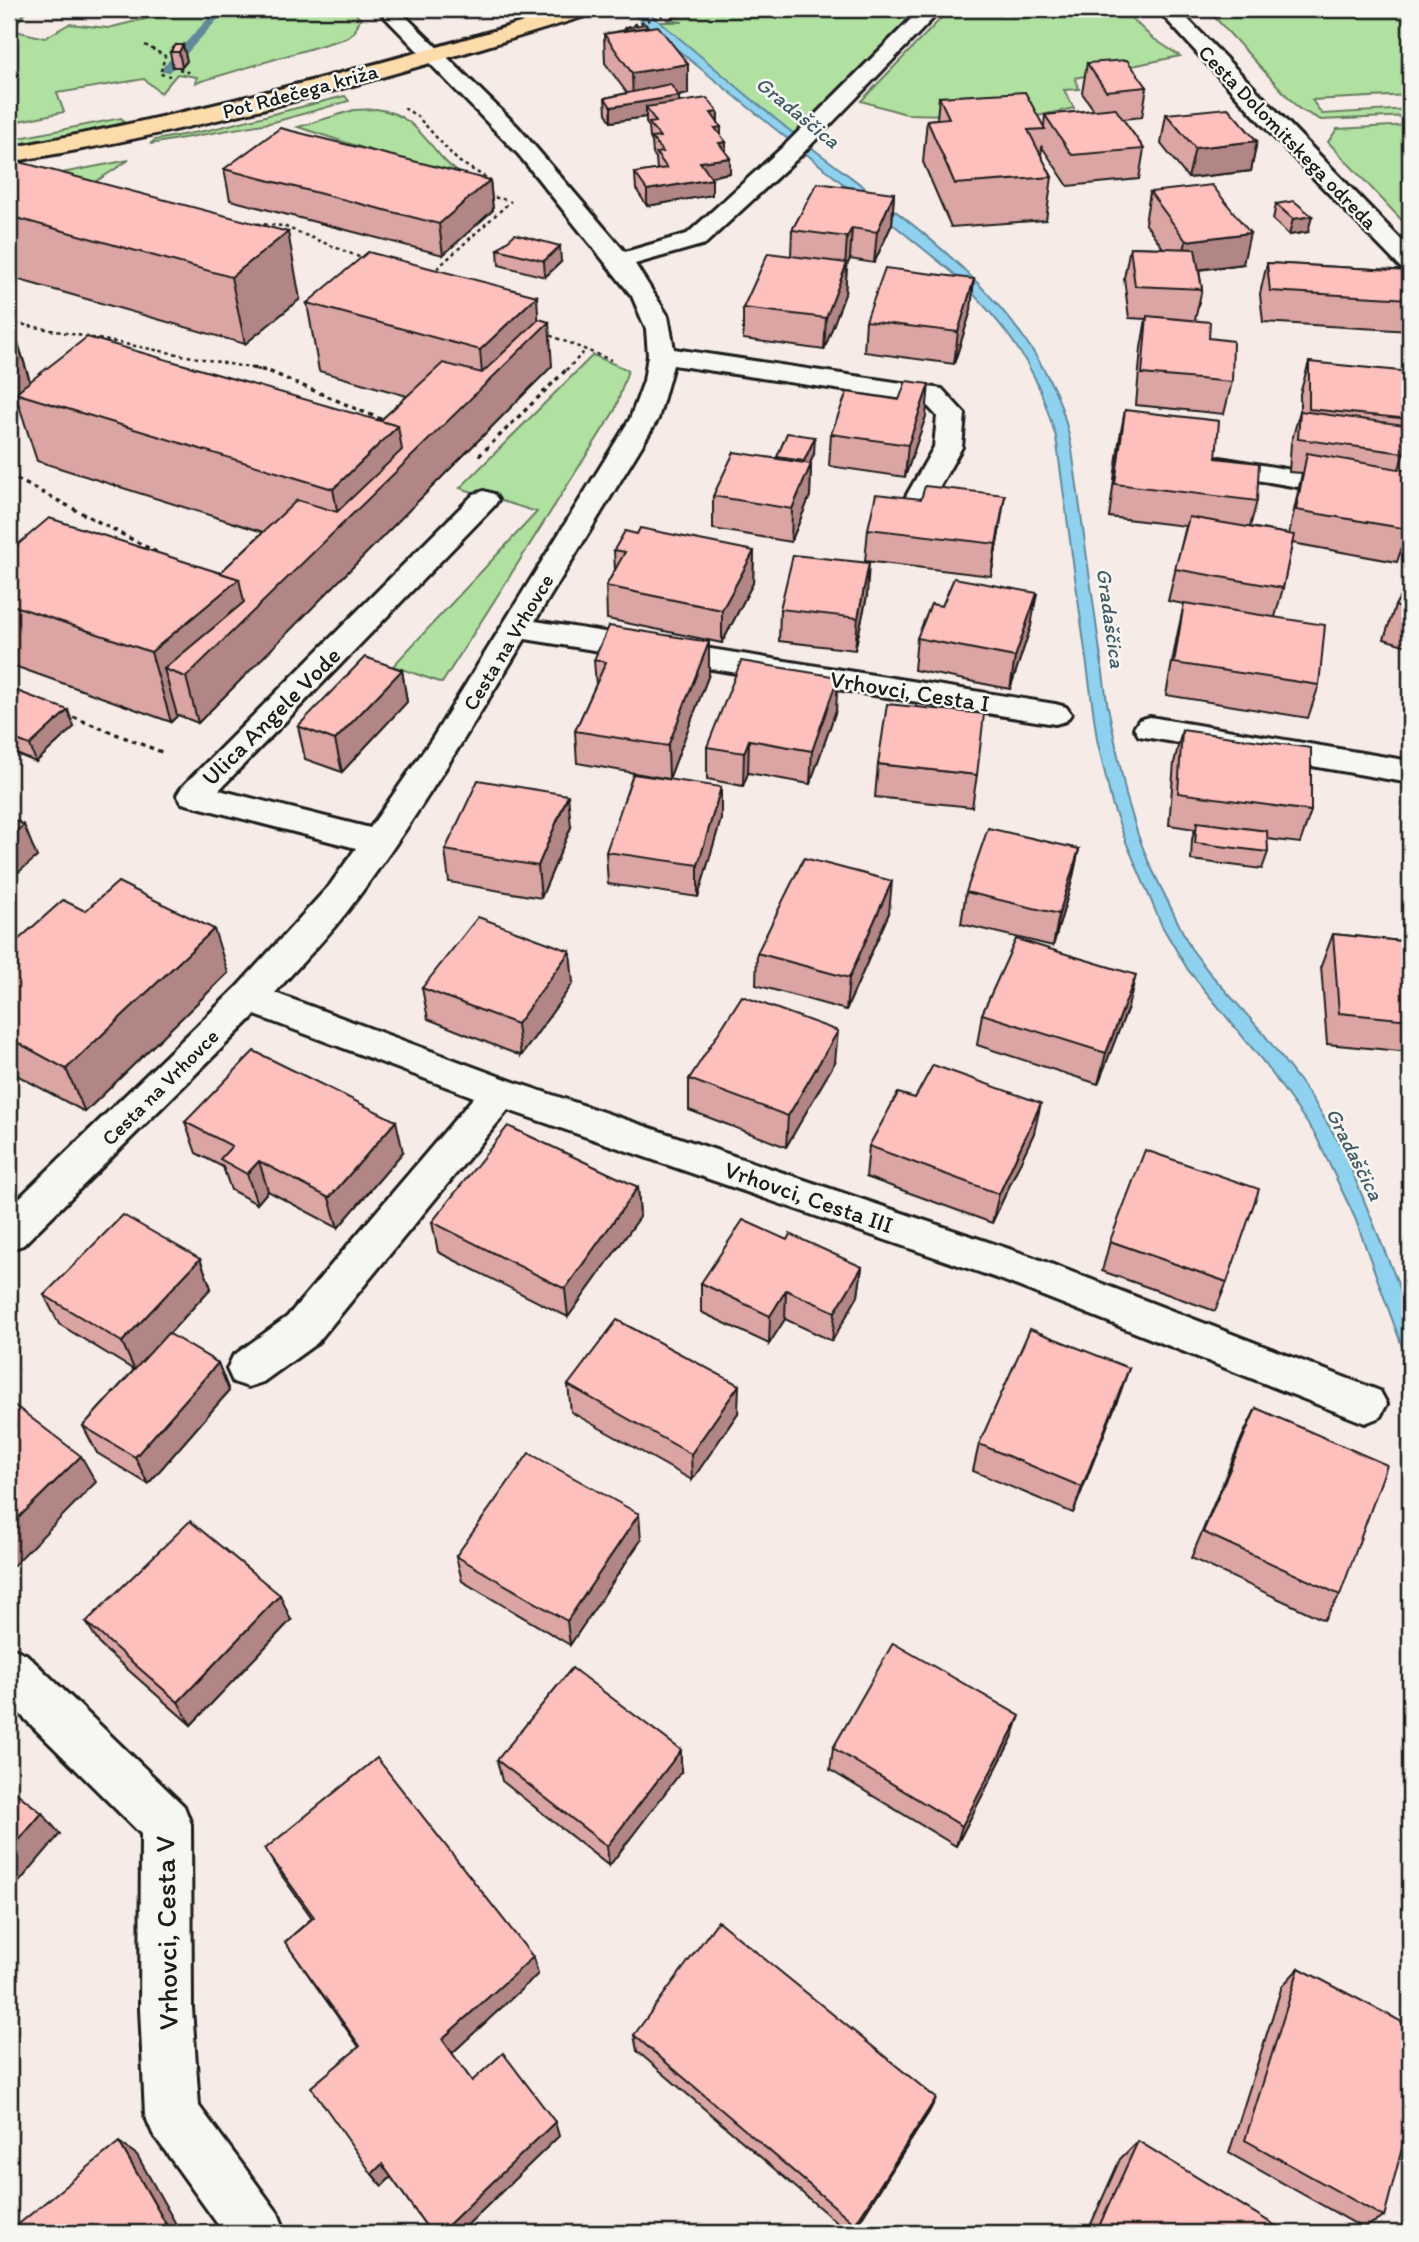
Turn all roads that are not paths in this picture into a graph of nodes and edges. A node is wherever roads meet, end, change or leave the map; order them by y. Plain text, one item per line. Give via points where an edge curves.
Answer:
1 (387, 9) edge
2 (588, 9) edge
3 (932, 9) edge
4 (1167, 9) edge
5 (431, 55) junction
6 (9, 155) edge
7 (620, 261) junction
8 (1410, 263) edge
9 (659, 367) junction
10 (1220, 466) edge
11 (919, 498) edge
12 (1410, 498) edge
13 (484, 500) dead end
14 (516, 628) junction
15 (1055, 714) dead end
16 (1150, 727) dead end
17 (1410, 772) edge
18 (380, 842) junction
19 (249, 998) junction
20 (501, 1092) junction
21 (9, 1233) edge
22 (248, 1369) dead end
23 (1365, 1404) dead end
24 (9, 1670) edge
25 (258, 2233) edge

1 - 5 street, Cesta na Vrhovce
2 - 5 main road, Pot Rdečega križa
3 - 7 street via 793,150 696,239
4 - 8 street, Cesta Dolomitskega odreda
5 - 6 main road, Pot Rdečega križa via 195,119
5 - 7 street, Cesta na Vrhovce via 486,107
7 - 9 street, Cesta na Vrhovce via 656,318
9 - 11 street via 932,395 951,414 948,447
9 - 14 street, Cesta na Vrhovce via 644,419
10 - 12 street
13 - 18 street, Ulica Angele Vode via 194,794
14 - 15 street, Vrhovci, Cesta I
14 - 18 street, Cesta na Vrhovce
16 - 17 street
18 - 19 street, Cesta na Vrhovce via 342,894
19 - 20 street, Vrhovci, Cesta III
19 - 21 street, Cesta na Vrhovce
20 - 22 street via 302,1330
20 - 23 street, Vrhovci, Cesta III via 1016,1268
24 - 25 street, Vrhovci, Cesta V via 166,1824 166,2008 172,2115

